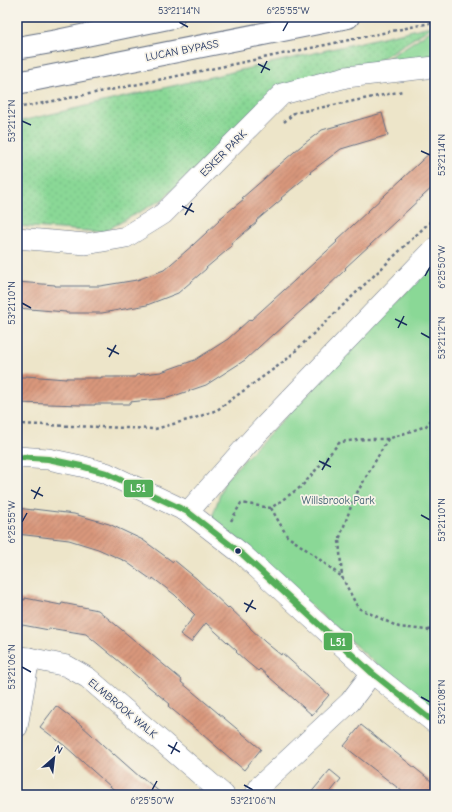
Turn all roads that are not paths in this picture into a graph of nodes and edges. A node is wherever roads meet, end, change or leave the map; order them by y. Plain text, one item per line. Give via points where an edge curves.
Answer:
1 (173, 17) edge
2 (348, 17) edge
3 (17, 48) edge
4 (435, 67) edge
5 (17, 83) edge
6 (17, 238) edge
7 (435, 248) edge
8 (17, 457) edge
9 (188, 512) junction
10 (23, 657) edge
11 (372, 673) junction
12 (435, 722) edge
13 (17, 727) edge
14 (224, 795) edge
15 (255, 795) edge

1 - 3 highway
2 - 5 highway, LUCAN BYPASS
4 - 6 street, ESKER PARK via 346,77 282,94 163,214 126,237 86,244
7 - 9 street via 255,436
8 - 9 street via 48,459 106,473
9 - 11 street via 242,554
10 - 13 street, ELMBROOK WALK
10 - 14 street, ELMBROOK WALK via 67,666 88,678
11 - 12 street
11 - 15 street via 350,702 260,786

